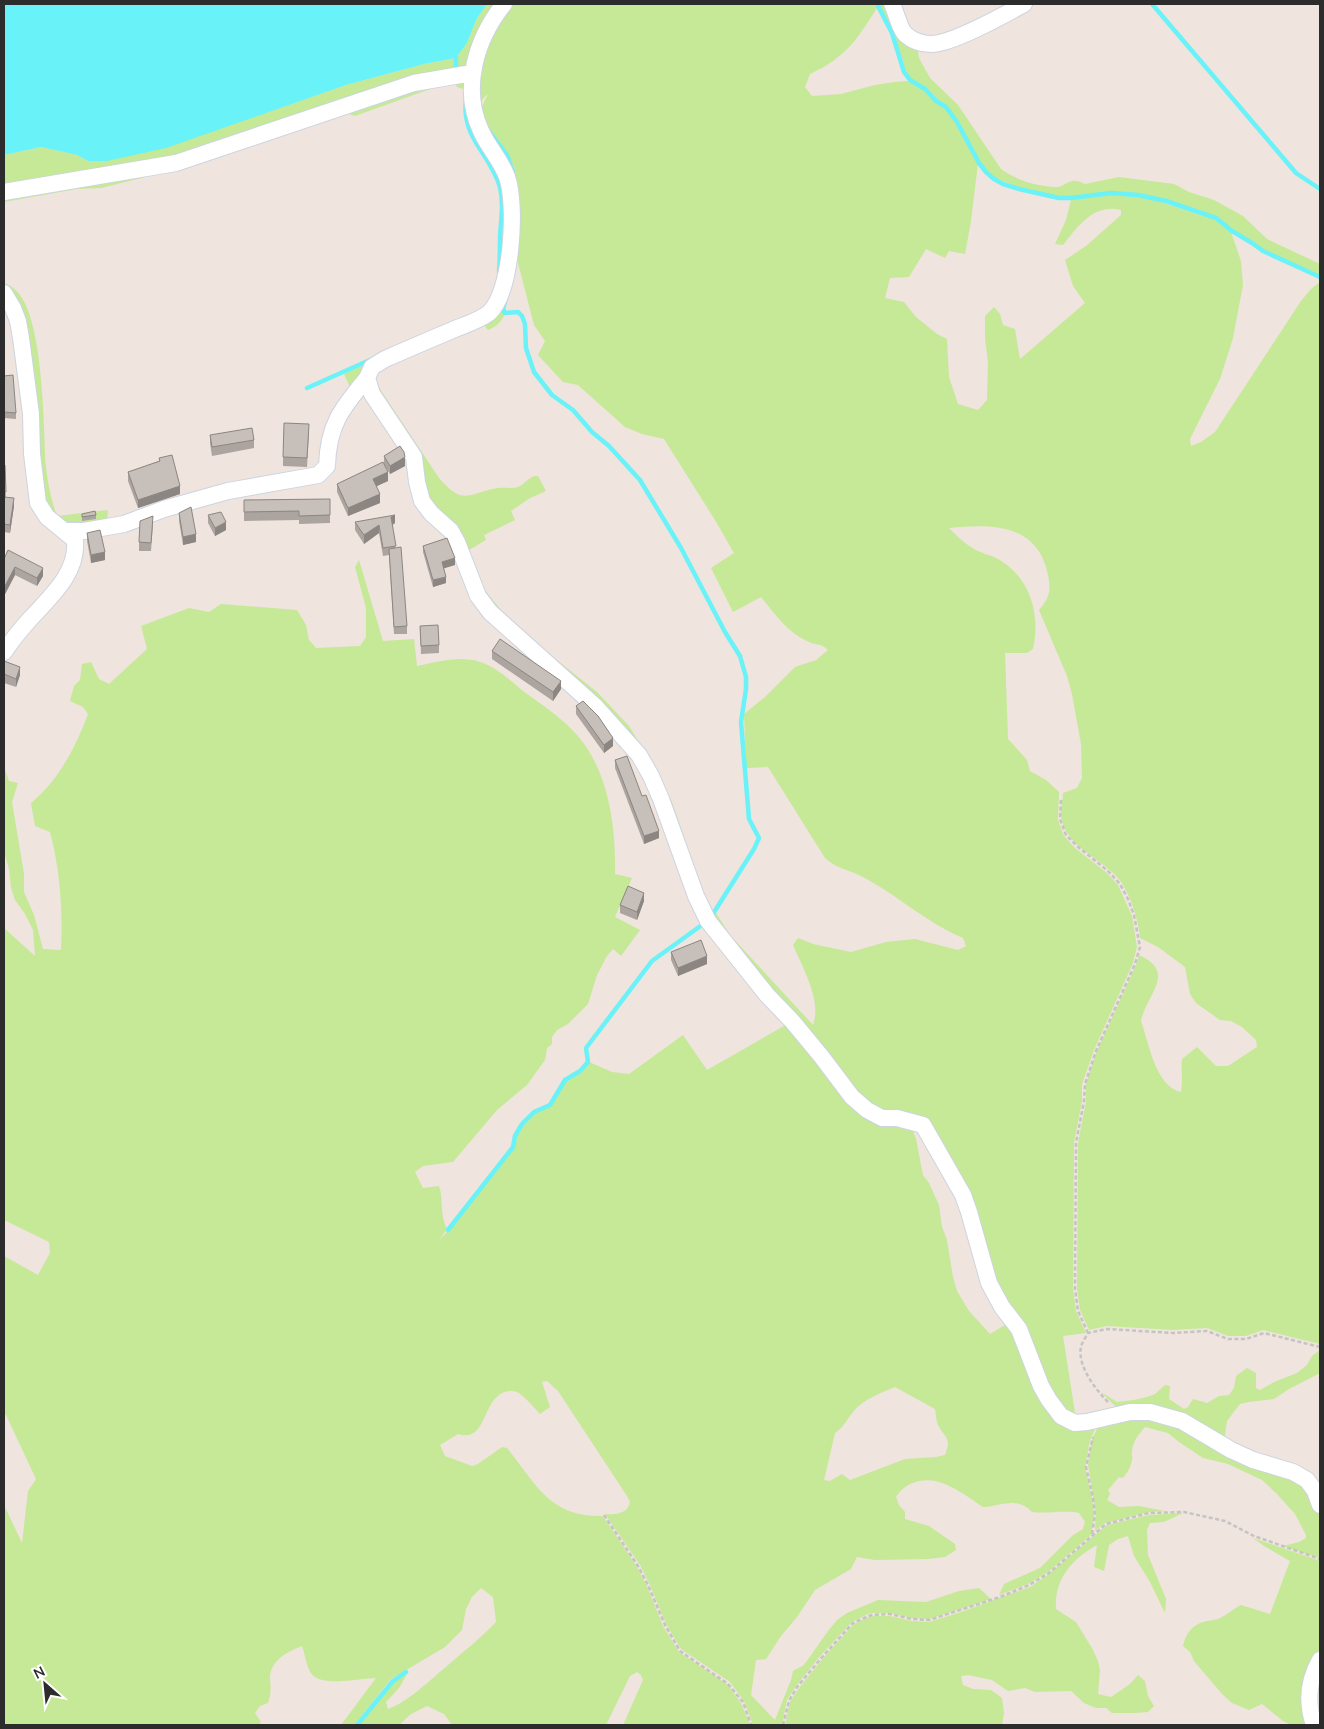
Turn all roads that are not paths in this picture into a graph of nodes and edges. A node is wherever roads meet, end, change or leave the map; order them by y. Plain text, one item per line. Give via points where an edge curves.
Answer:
1 (504, 4) edge
2 (892, 4) edge
3 (1024, 4) edge
4 (472, 73) junction
5 (4, 192) edge
6 (4, 292) edge
7 (367, 378) junction
8 (65, 531) junction
9 (4, 652) edge
10 (1320, 1505) edge
11 (1320, 1660) edge
12 (1314, 1725) edge

1 - 4 street via 488,26
2 - 3 street via 906,36 924,44 958,37
4 - 5 street via 414,83 176,163
4 - 7 street via 474,114 500,162 510,191 509,260 502,288 488,313 385,359 372,367
6 - 8 street via 18,321 21,338 38,503 47,517
7 - 8 street via 344,406 334,425 328,447 328,466 318,475 228,491 124,524
7 - 10 street via 372,394 414,457 422,501 451,531 478,596 504,626 596,707 639,755 661,799 708,921 852,1097 882,1118 897,1118 923,1125 963,1196 989,1283 1002,1307 1020,1329 1049,1400 1061,1416 1075,1423 1130,1412 1150,1412 1182,1421 1231,1450 1307,1480
8 - 9 street via 75,540 76,550 68,572
11 - 12 street via 1309,1690

